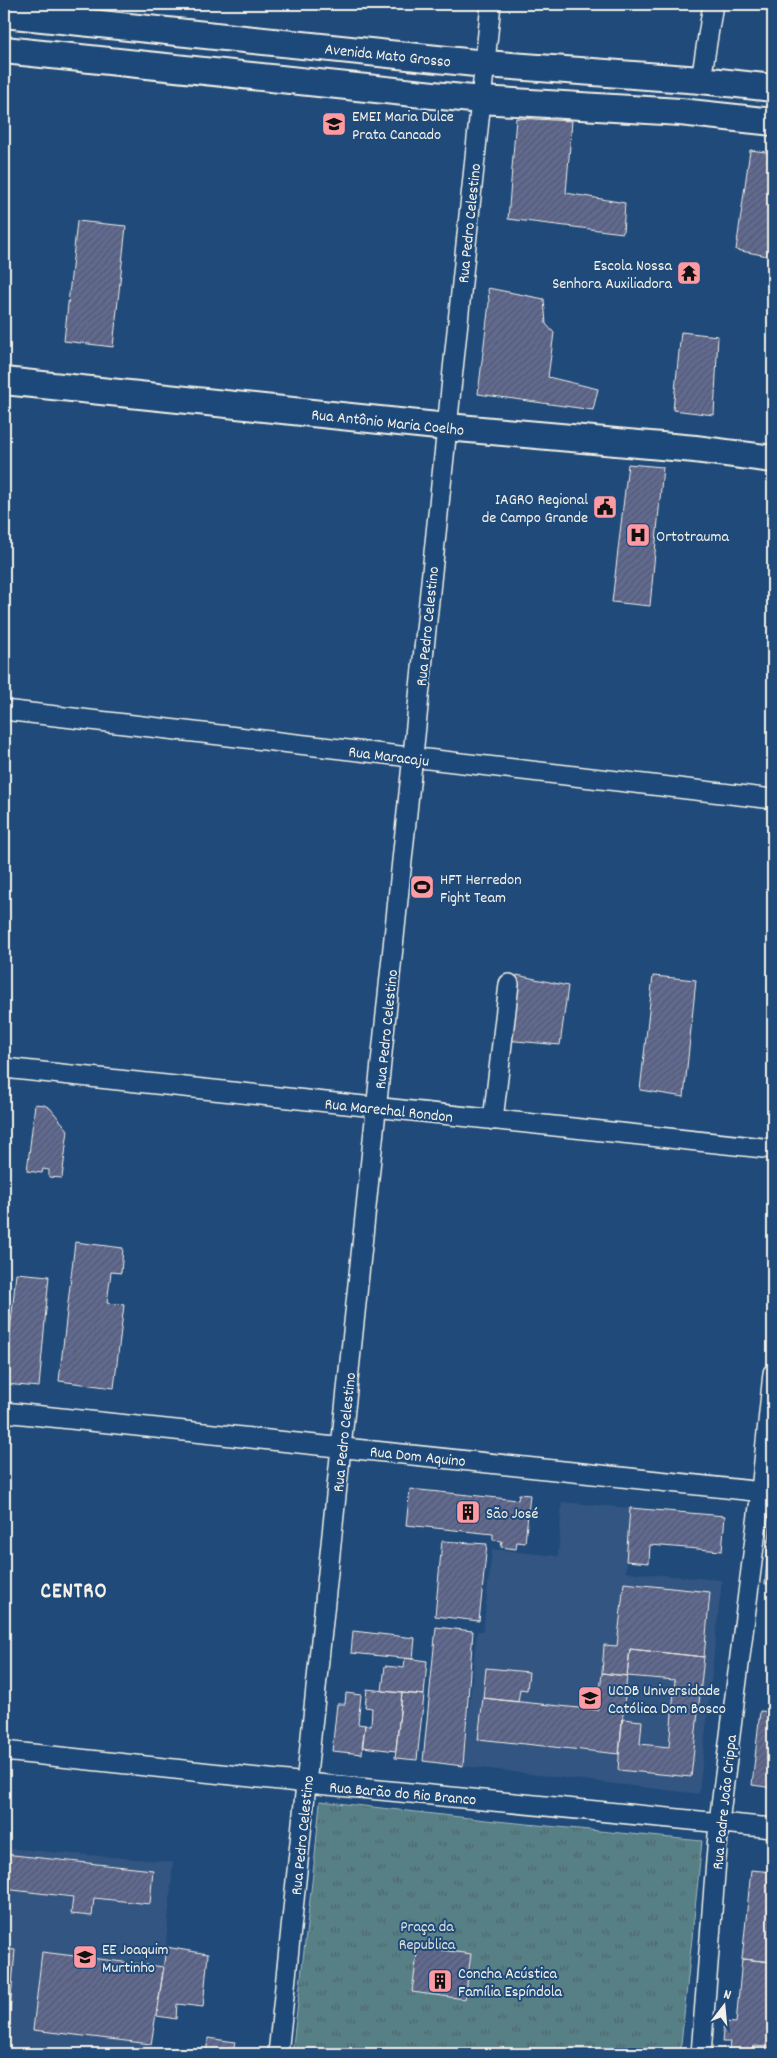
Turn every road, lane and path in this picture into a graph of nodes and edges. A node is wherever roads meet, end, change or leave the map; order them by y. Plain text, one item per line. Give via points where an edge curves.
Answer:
1 (491, 4) edge
2 (713, 4) edge
3 (4, 14) edge
4 (4, 50) edge
5 (485, 64) junction
6 (701, 80) junction
7 (773, 88) edge
8 (481, 100) junction
9 (680, 112) junction
10 (773, 122) edge
11 (4, 381) edge
12 (447, 427) junction
13 (773, 459) edge
14 (4, 710) edge
15 (413, 758) junction
16 (773, 799) edge
17 (509, 984) dead end
18 (4, 1068) edge
19 (377, 1107) junction
20 (494, 1120) junction
21 (773, 1149) edge
22 (773, 1373) edge
23 (4, 1412) edge
24 (341, 1446) junction
25 (767, 1492) edge
26 (4, 1751) edge
27 (307, 1783) junction
28 (719, 1822) junction
29 (773, 1828) edge
30 (278, 2054) edge
31 (701, 2054) edge

1 - 5 street, Rua Pedro Celestino
2 - 6 street
3 - 5 main road, Avenida Mato Grosso
4 - 8 main road
5 - 6 main road, Avenida Mato Grosso
5 - 8 street, Rua Pedro Celestino
6 - 7 main road, Avenida Mato Grosso
6 - 9 main road via 699,95
8 - 9 main road
8 - 12 street, Rua Pedro Celestino
9 - 10 main road
11 - 12 main road, Rua Antônio Maria Coelho
12 - 13 main road, Rua Antônio Maria Coelho
12 - 15 street, Rua Pedro Celestino
14 - 15 street, Rua Maracaju
15 - 16 street, Rua Maracaju
15 - 19 street, Rua Pedro Celestino
17 - 20 street
18 - 19 street, Rua Marechal Rondon
19 - 20 street, Rua Marechal Rondon
19 - 24 street, Rua Pedro Celestino
20 - 21 street, Rua Marechal Rondon
22 - 25 street, Rua Padre João Crippa
23 - 24 street, Rua Dom Aquino
24 - 25 street, Rua Dom Aquino
24 - 27 street, Rua Pedro Celestino
25 - 28 street, Rua Padre João Crippa
26 - 27 street, Rua Barão do Rio Branco
27 - 28 street, Rua Barão do Rio Branco
27 - 30 street, Rua Pedro Celestino
28 - 29 street, Rua Barão do Rio Branco
28 - 31 street, Rua Padre João Crippa

